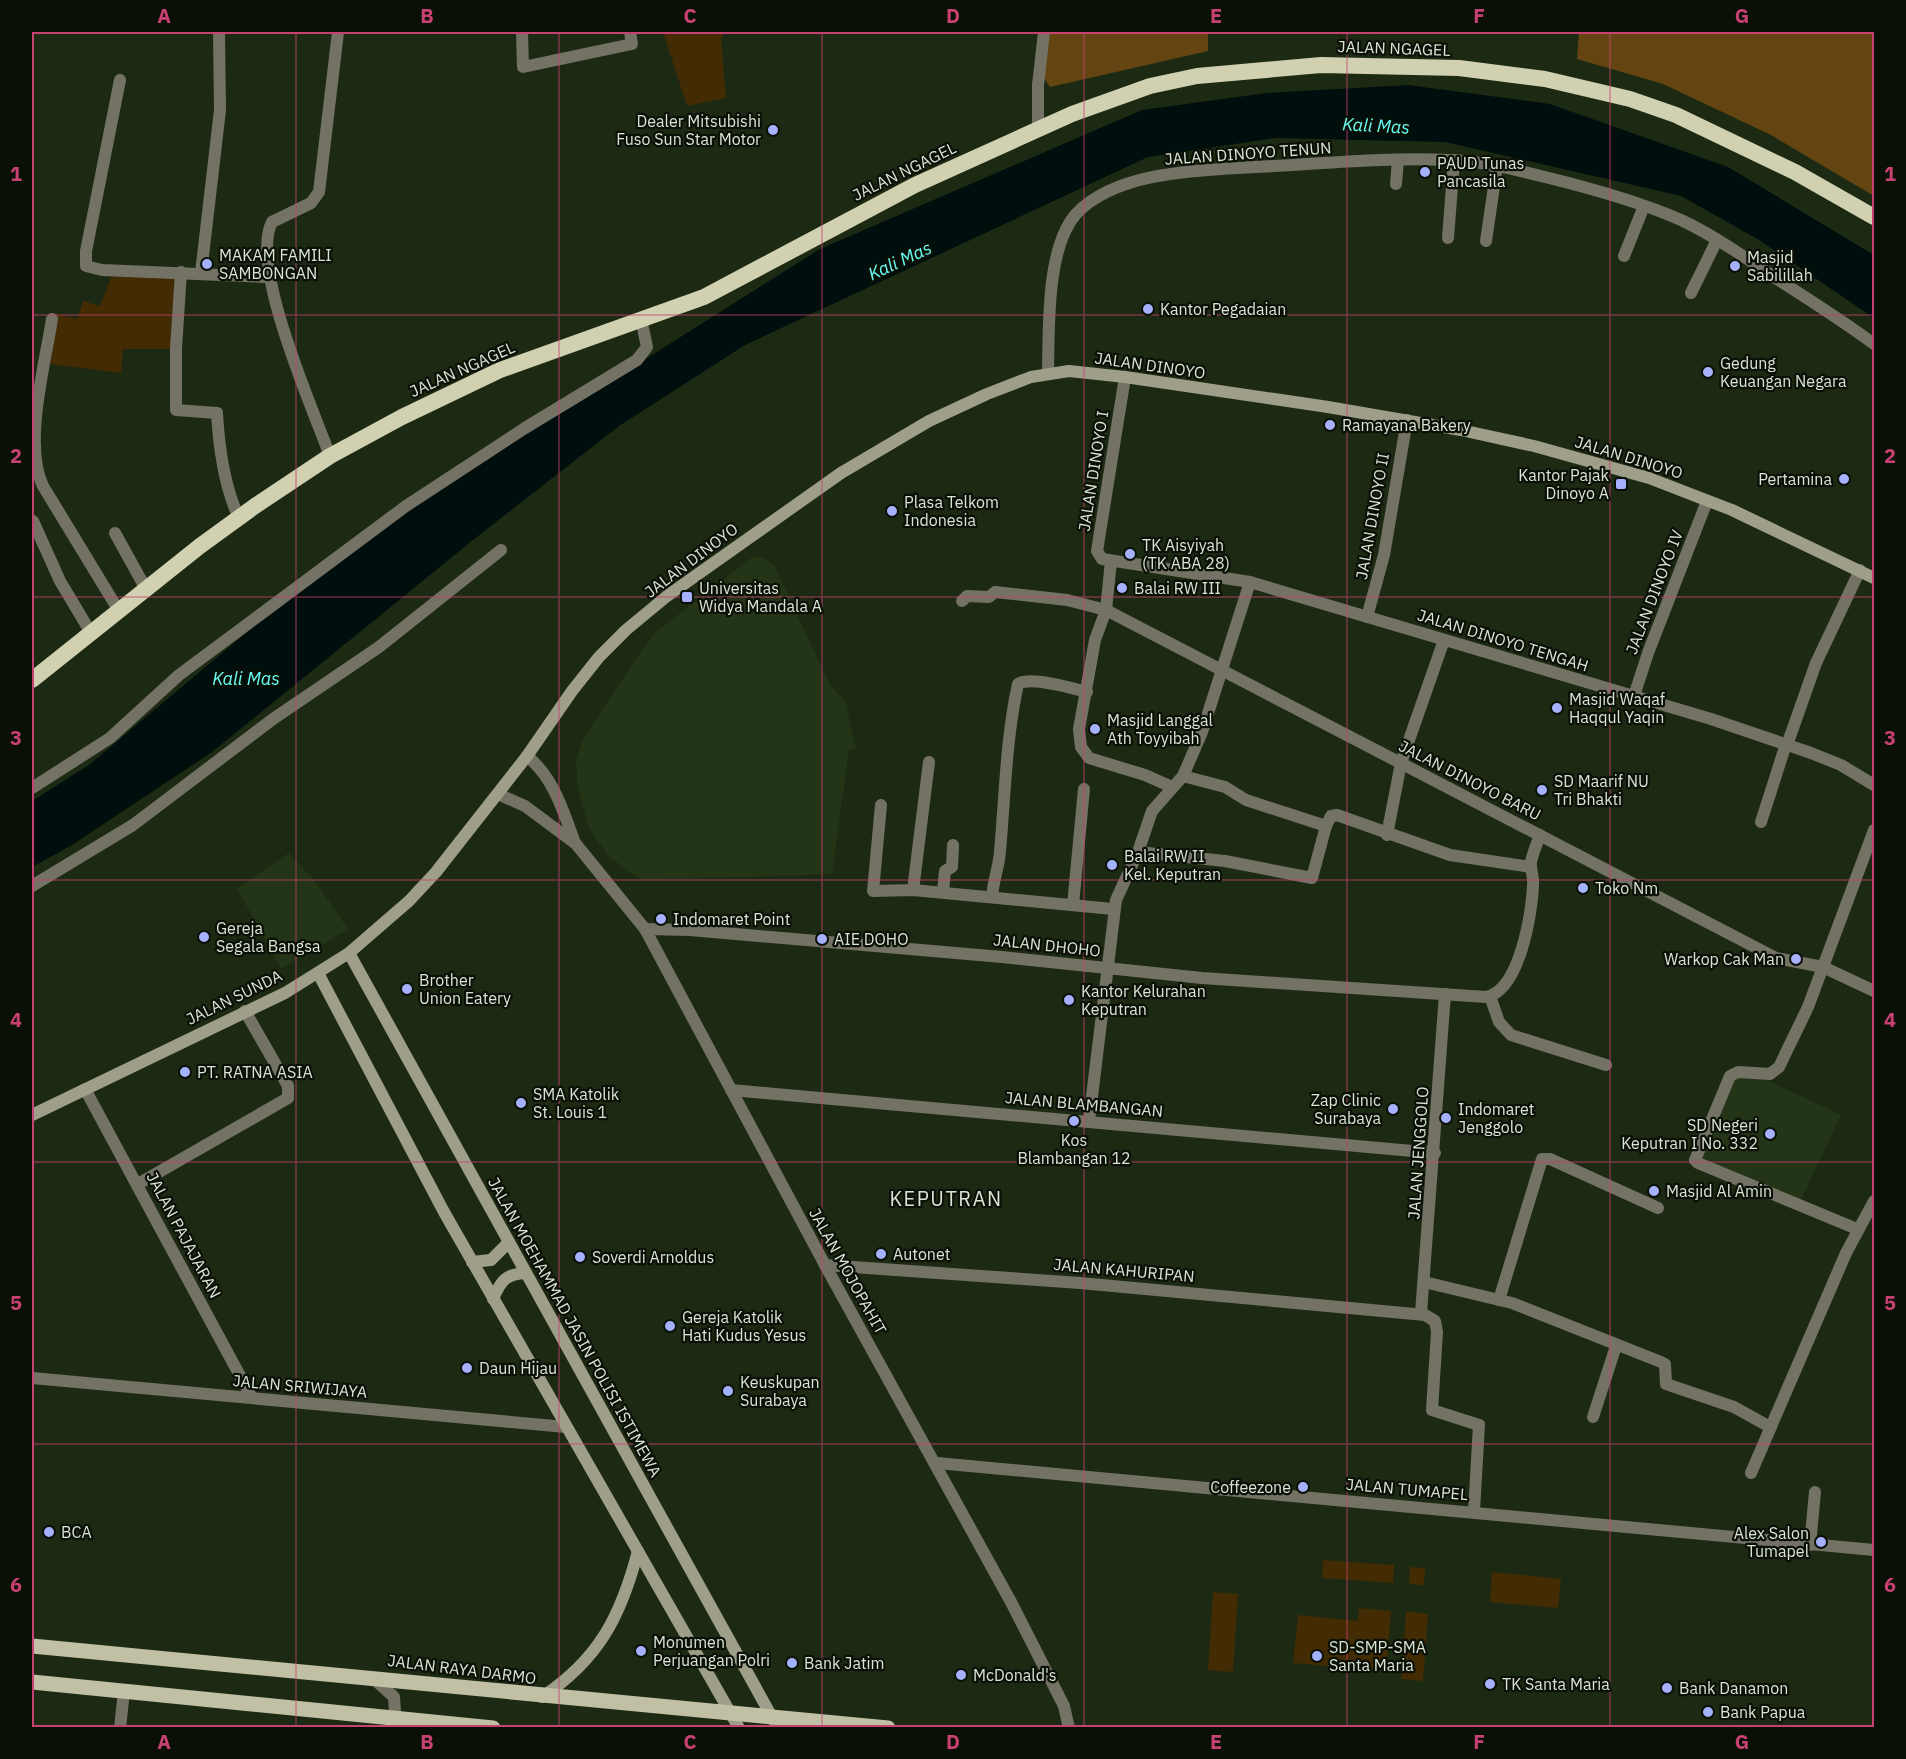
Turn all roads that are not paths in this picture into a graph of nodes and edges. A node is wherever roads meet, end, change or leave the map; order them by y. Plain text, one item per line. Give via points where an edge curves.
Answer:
1 (219, 32) edge
2 (338, 32) edge
3 (522, 32) edge
4 (630, 32) edge
5 (1044, 32) edge
6 (120, 80) dead end
7 (1038, 129) junction
8 (1398, 160) junction
9 (1454, 160) junction
10 (1497, 166) junction
11 (1396, 184) dead end
12 (1644, 206) junction
13 (1875, 217) edge
14 (1448, 238) dead end
15 (1717, 240) junction
16 (1486, 241) dead end
17 (1624, 256) dead end
18 (181, 272) junction
19 (201, 273) junction
20 (269, 277) junction
21 (1691, 293) dead end
22 (52, 319) dead end
23 (641, 319) junction
24 (1875, 344) edge
25 (1048, 373) junction
26 (1125, 377) junction
27 (1407, 420) junction
28 (330, 456) junction
29 (1707, 501) junction
30 (239, 518) junction
31 (33, 521) dead end
32 (115, 533) dead end
33 (501, 550) dead end
34 (1111, 561) junction
35 (1860, 570) junction
36 (1875, 578) edge
37 (1250, 582) junction
38 (147, 589) junction
39 (962, 601) dead end
40 (1106, 610) junction
41 (120, 611) junction
42 (1367, 617) junction
43 (91, 633) junction
44 (1444, 640) junction
45 (1222, 672) junction
46 (33, 673) edge
47 (1087, 692) junction
48 (1634, 696) junction
49 (1786, 745) junction
50 (527, 756) junction
51 (929, 762) dead end
52 (1401, 763) junction
53 (1183, 776) junction
54 (1875, 785) edge
55 (1172, 787) junction
56 (32, 788) edge
57 (1084, 789) dead end
58 (498, 794) junction
59 (881, 805) dead end
60 (1761, 822) dead end
61 (1326, 826) junction
62 (1875, 830) edge
63 (1387, 835) junction
64 (1540, 835) junction
65 (576, 844) junction
66 (953, 845) dead end
67 (1138, 852) junction
68 (1531, 867) junction
69 (32, 886) edge
70 (913, 890) junction
71 (943, 892) junction
72 (992, 897) junction
73 (1073, 905) junction
74 (1113, 909) junction
75 (645, 929) junction
76 (349, 953) junction
77 (1822, 967) junction
78 (1107, 968) junction
79 (318, 973) junction
80 (1875, 991) edge
81 (1445, 994) junction
82 (1490, 996) junction
83 (245, 1011) junction
84 (1606, 1065) dead end
85 (85, 1089) junction
86 (730, 1090) junction
87 (32, 1115) edge
88 (1089, 1120) junction
89 (1435, 1153) junction
90 (138, 1184) junction
91 (1875, 1201) edge
92 (1658, 1208) dead end
93 (1857, 1229) junction
94 (509, 1242) junction
95 (472, 1262) junction
96 (825, 1265) junction
97 (526, 1273) junction
98 (1424, 1282) junction
99 (493, 1299) junction
100 (1499, 1300) junction
101 (1421, 1313) junction
102 (1616, 1346) junction
103 (32, 1378) edge
104 (252, 1398) junction
105 (1593, 1417) dead end
106 (566, 1427) junction
107 (1770, 1427) junction
108 (937, 1463) junction
109 (1751, 1473) dead end
110 (1815, 1492) dead end
111 (1474, 1511) junction
112 (1810, 1545) junction
113 (1875, 1550) edge
114 (639, 1551) junction
115 (32, 1646) edge
116 (370, 1677) junction
117 (32, 1682) edge
118 (124, 1691) junction
119 (542, 1697) junction
120 (731, 1714) junction
121 (775, 1722) edge
122 (397, 1723) edge
123 (120, 1728) edge
124 (493, 1728) edge
125 (738, 1728) edge
126 (888, 1728) edge
127 (1069, 1728) edge

1 - 19 street via 216,158
2 - 20 street via 319,192 311,203 272,222 267,248
3 - 4 street via 524,67 632,44
5 - 7 street via 1038,73
6 - 18 street via 85,264 92,269
7 - 13 highway, JALAN NGAGEL via 1150,86 1197,76 1321,65 1459,68 1545,79 1655,107 1742,145
7 - 23 highway, JALAN NGAGEL via 863,210 704,297
8 - 9 street, JALAN DINOYO TENUN
8 - 11 street
8 - 25 street, JALAN DINOYO TENUN via 1174,172 1137,180 1104,196 1077,214 1059,246
9 - 10 street, JALAN DINOYO TENUN
9 - 14 street
10 - 12 street, JALAN DINOYO TENUN
10 - 16 street
12 - 15 street, JALAN DINOYO TENUN
12 - 17 street
15 - 21 street
15 - 24 street, JALAN DINOYO TENUN
18 - 19 street
18 - 30 street via 176,411 217,413 219,448
19 - 20 street
20 - 28 street
22 - 41 street via 36,428 35,464 43,486
23 - 28 highway, JALAN NGAGEL via 471,383
23 - 56 street via 647,347 637,360 406,506 186,669 110,738
25 - 26 main road, JALAN DINOYO via 1069,371
25 - 50 main road, JALAN DINOYO via 987,394 894,440 830,480 667,596 599,657
26 - 27 main road, JALAN DINOYO
26 - 34 street, JALAN DINOYO I via 1097,551 1099,557
27 - 29 main road, JALAN DINOYO via 1534,446 1649,478
27 - 42 street, JALAN DINOYO II via 1384,555
28 - 30 highway, JALAN NGAGEL
29 - 35 main road, JALAN DINOYO via 1763,522
29 - 48 street, JALAN DINOYO IV
30 - 38 highway, JALAN NGAGEL
31 - 43 street via 60,581
32 - 38 street
33 - 69 street via 379,647 273,719 133,825
34 - 37 street, JALAN DINOYO TENGAH
34 - 40 street
35 - 36 main road, JALAN DINOYO
35 - 49 street via 1816,663
37 - 42 street, JALAN DINOYO TENGAH
37 - 45 street
38 - 41 highway, JALAN NGAGEL
39 - 40 street, JALAN DINOYO BARU via 967,596 989,597 995,592 1067,600
40 - 45 street, JALAN DINOYO BARU
40 - 47 street via 1095,640
41 - 43 highway, JALAN NGAGEL
42 - 44 street, JALAN DINOYO TENGAH
43 - 46 highway, JALAN NGAGEL
44 - 48 street, JALAN DINOYO TENGAH
44 - 52 street
45 - 52 street, JALAN DINOYO BARU
45 - 53 street via 1203,732
47 - 55 street via 1078,736 1085,756
47 - 72 street via 1034,682 1018,684
48 - 49 street, JALAN DINOYO TENGAH
49 - 54 street, JALAN DINOYO TENGAH via 1841,765
49 - 60 street
50 - 58 main road, JALAN DINOYO
50 - 65 street, JALAN MOJOPAHIT via 555,792
51 - 70 street
52 - 63 street
52 - 64 street, JALAN DINOYO BARU
53 - 55 street
53 - 61 street via 1225,787 1246,800
55 - 67 street via 1152,811
57 - 73 street
58 - 65 street, JALAN MOJOPAHIT via 525,806
58 - 76 main road, JALAN SUNDA via 410,901
59 - 70 street via 873,891
61 - 63 street via 1331,816 1338,815
61 - 67 street via 1312,878 1225,861
62 - 77 street
63 - 68 street via 1450,855
64 - 68 street
64 - 77 street, JALAN DINOYO BARU via 1776,958
65 - 75 street, JALAN MOJOPAHIT
66 - 71 street via 952,867 945,871
67 - 74 street
68 - 82 street via 1534,883 1525,942 1509,976
70 - 71 street
71 - 72 street
72 - 73 street
73 - 74 street
74 - 78 street
75 - 78 street, JALAN DHOHO
75 - 86 street, JALAN MOJOPAHIT
76 - 79 main road, JALAN SUNDA
76 - 94 main road, JALAN MOEHAMMAD JASIN POLISI ISTIMEWA
77 - 80 street, JALAN DINOYO BARU
77 - 93 street via 1800,1026 1779,1067 1770,1074 1738,1072 1730,1076 1696,1158 1698,1163
78 - 81 street, JALAN DHOHO
78 - 88 street
79 - 83 main road, JALAN SUNDA
79 - 95 main road
81 - 82 street, JALAN DHOHO
81 - 89 street, JALAN JENGGOLO
82 - 84 street via 1500,1022 1511,1035
83 - 85 main road, JALAN SUNDA
83 - 90 street via 288,1086 288,1098
85 - 87 main road, JALAN SUNDA
85 - 90 street, JALAN PAJAJARAN
86 - 88 street, JALAN BLAMBANGAN
86 - 96 street, JALAN MOJOPAHIT
88 - 89 street, JALAN BLAMBANGAN
89 - 98 street, JALAN JENGGOLO
90 - 104 street, JALAN PAJAJARAN
91 - 93 street
92 - 100 street via 1588,1174 1542,1159
93 - 107 street
94 - 95 main road via 491,1260
94 - 97 main road, JALAN MOEHAMMAD JASIN POLISI ISTIMEWA
95 - 99 main road
96 - 101 street, JALAN KAHURIPAN
96 - 108 street, JALAN MOJOPAHIT
97 - 99 main road via 507,1276
97 - 121 main road, JALAN MOEHAMMAD JASIN POLISI ISTIMEWA
98 - 100 street
98 - 101 street, JALAN JENGGOLO
99 - 106 main road
100 - 102 street via 1573,1325
101 - 111 street via 1435,1321 1437,1328 1432,1410 1479,1425
102 - 105 street
102 - 107 street via 1665,1364 1666,1384 1734,1407
103 - 104 street, JALAN SRIWIJAYA
104 - 106 street, JALAN SRIWIJAYA
106 - 114 main road
107 - 109 street
108 - 111 street, JALAN TUMAPEL
108 - 127 street, JALAN MOJOPAHIT via 1064,1706
110 - 112 street
111 - 112 street, JALAN TUMAPEL
112 - 113 street, JALAN TUMAPEL
114 - 119 main road via 623,1601 602,1641 568,1679
114 - 120 main road
115 - 116 main road, JALAN RAYA DARMO
116 - 119 main road, JALAN RAYA DARMO
116 - 122 street via 394,1697
117 - 118 main road
118 - 122 main road
118 - 123 street
119 - 120 main road, JALAN RAYA DARMO
120 - 121 main road, JALAN RAYA DARMO
120 - 125 main road
121 - 126 main road, JALAN RAYA DARMO
122 - 124 main road

